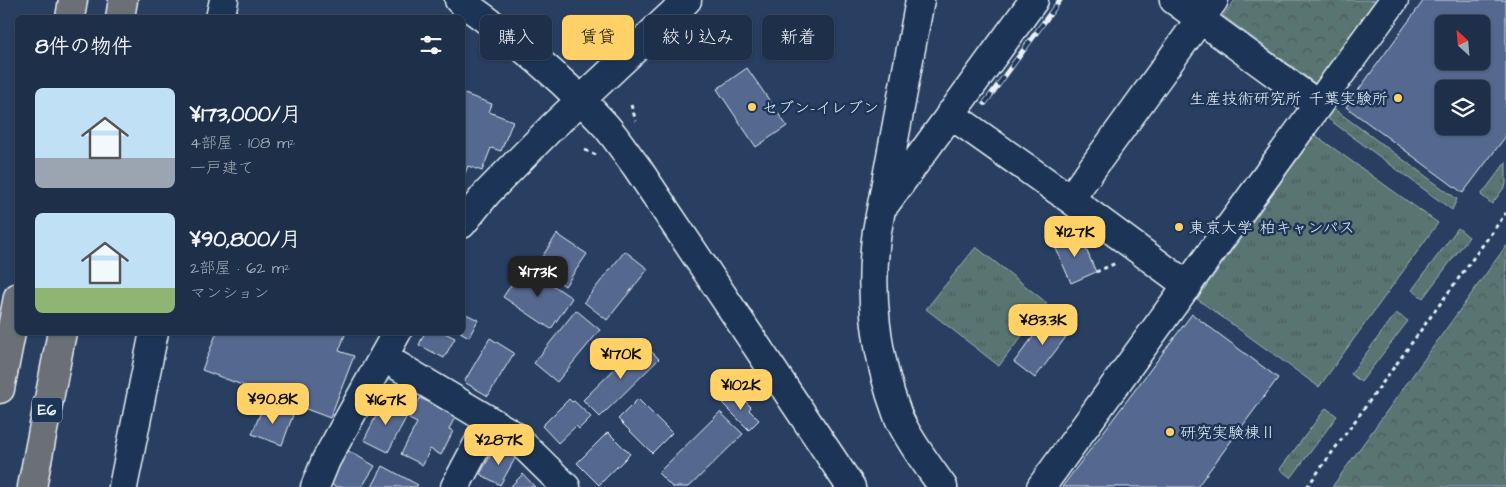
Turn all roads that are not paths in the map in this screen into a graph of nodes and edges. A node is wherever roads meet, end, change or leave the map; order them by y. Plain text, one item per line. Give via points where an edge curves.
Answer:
1 (73, 0) edge
2 (123, 0) edge
3 (224, 0) edge
4 (459, 0) edge
5 (687, 0) edge
6 (920, 0) edge
7 (1034, 0) edge
8 (1174, 0) edge
9 (1394, 0) edge
10 (1207, 9) edge
11 (70, 15) edge
12 (120, 15) edge
13 (221, 15) edge
14 (580, 99) junction
15 (1317, 104) junction
16 (950, 114) junction
17 (1070, 199) junction
18 (880, 210) junction
19 (465, 220) edge
20 (1188, 286) junction
21 (15, 312) edge
22 (61, 335) edge
23 (153, 335) edge
24 (395, 335) edge
25 (383, 356) junction
26 (0, 389) edge
27 (490, 421) junction
28 (32, 487) edge
29 (123, 487) edge
30 (315, 487) edge
31 (454, 487) edge
32 (566, 487) edge
33 (851, 487) edge
34 (943, 487) edge
35 (1041, 487) edge

1 - 11 highway
2 - 12 highway
3 - 13 street
4 - 14 street via 552,72
5 - 14 street
6 - 18 street
7 - 16 street
8 - 10 street
9 - 15 street
10 - 15 street
10 - 17 street
14 - 19 street via 487,193
14 - 33 street via 636,166
15 - 20 street
16 - 17 street
16 - 18 street
17 - 20 street
18 - 34 street via 872,286 884,368 899,417
20 - 35 street
21 - 26 highway
22 - 28 highway, E6
23 - 29 street
24 - 25 street
25 - 27 street
25 - 30 street via 326,460
27 - 31 street
27 - 32 street via 512,434

